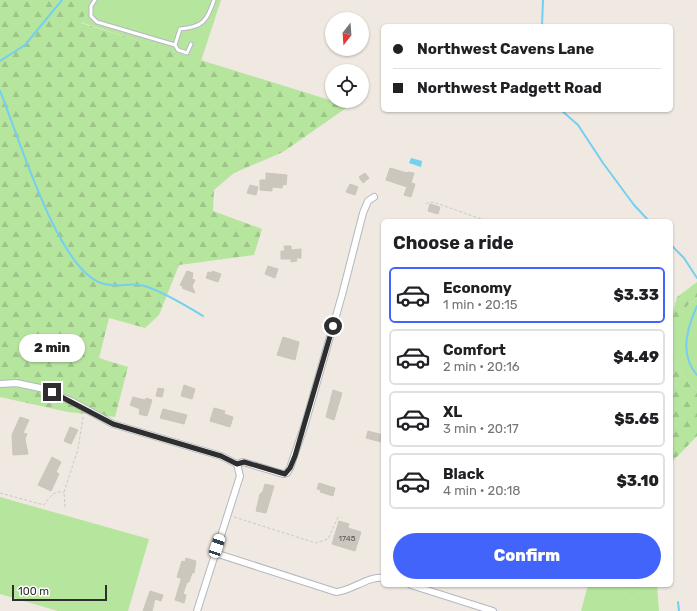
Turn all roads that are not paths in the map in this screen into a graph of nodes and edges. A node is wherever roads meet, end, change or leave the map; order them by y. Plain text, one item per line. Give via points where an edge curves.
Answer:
1 (95, 0) edge
2 (214, 0) edge
3 (192, 44) dead end
4 (175, 45) junction
5 (374, 197) dead end
6 (0, 384) edge
7 (237, 464) junction
8 (215, 553) junction
9 (381, 578) edge
10 (417, 587) edge
11 (197, 611) edge
12 (493, 611) edge

1 - 4 lane via 91,6 91,16 97,22
2 - 4 lane via 206,20 199,26 180,29
3 - 4 lane via 188,53 178,50
5 - 7 street via 368,201 364,213 344,290 290,468 283,474 244,462
6 - 7 street via 40,388 71,401 113,424 221,456
7 - 8 street via 240,476
8 - 9 street via 336,592
8 - 11 street
10 - 12 street

